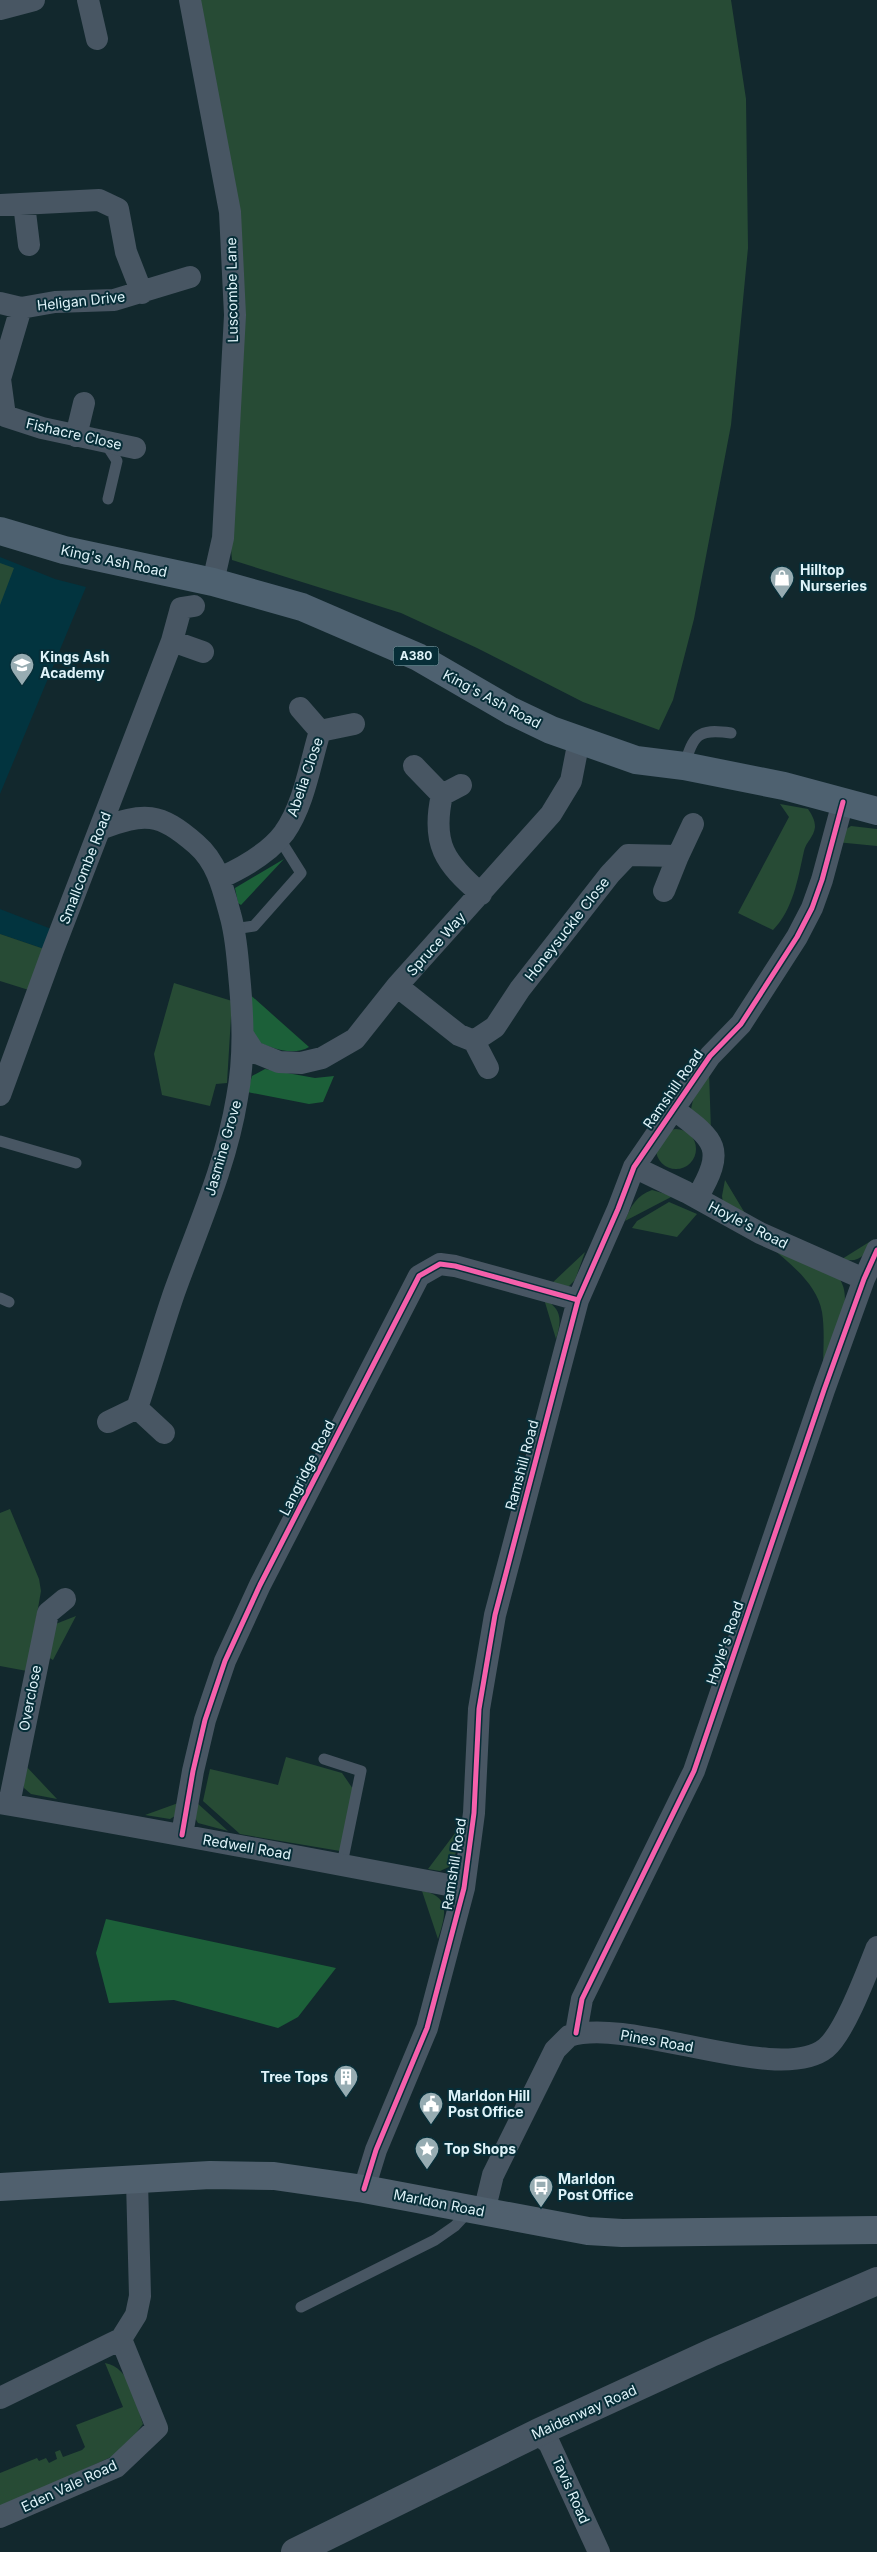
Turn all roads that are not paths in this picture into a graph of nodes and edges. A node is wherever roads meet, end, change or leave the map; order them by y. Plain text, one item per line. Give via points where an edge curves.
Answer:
1 (34, 0) edge
2 (88, 0) edge
3 (190, 0) edge
4 (0, 9) edge
5 (97, 39) dead end
6 (24, 204) junction
7 (0, 205) edge
8 (29, 245) dead end
9 (190, 277) dead end
10 (142, 293) junction
11 (10, 305) edge
12 (84, 403) dead end
13 (2, 408) edge
14 (76, 436) junction
15 (104, 442) junction
16 (135, 448) dead end
17 (108, 500) dead end
18 (0, 531) edge
19 (213, 582) junction
20 (194, 606) dead end
21 (172, 641) junction
22 (203, 652) dead end
23 (300, 708) dead end
24 (354, 724) dead end
25 (320, 731) junction
26 (731, 733) dead end
27 (579, 740) junction
28 (414, 766) dead end
29 (684, 766) junction
30 (843, 802) junction
31 (877, 811) edge
32 (693, 824) dead end
33 (100, 828) junction
34 (279, 838) junction
35 (678, 856) junction
36 (220, 878) junction
37 (664, 891) dead end
38 (481, 894) junction
39 (234, 929) junction
40 (397, 986) junction
41 (243, 1035) junction
42 (474, 1041) junction
43 (488, 1068) dead end
44 (0, 1095) edge
45 (672, 1108) junction
46 (0, 1141) edge
47 (76, 1163) dead end
48 (634, 1167) junction
49 (697, 1198) junction
50 (877, 1250) edge
51 (864, 1279) junction
52 (578, 1300) junction
53 (138, 1408) junction
54 (108, 1422) dead end
55 (164, 1434) dead end
56 (64, 1599) dead end
57 (324, 1760) dead end
58 (4, 1804) edge
59 (182, 1835) junction
60 (342, 1864) junction
61 (464, 1888) junction
62 (877, 1947) edge
63 (576, 2033) junction
64 (137, 2181) junction
65 (0, 2187) edge
66 (364, 2188) junction
67 (477, 2210) junction
68 (877, 2230) edge
69 (877, 2281) edge
70 (301, 2307) dead end
71 (121, 2339) junction
72 (0, 2398) edge
73 (537, 2433) junction
74 (0, 2517) edge
75 (295, 2552) edge
76 (598, 2552) edge

1 - 4 street
2 - 5 street
3 - 19 street, Luscombe Lane via 230,212 235,315 223,538
6 - 7 street
6 - 8 street
6 - 10 street via 99,200 118,210 126,252
9 - 10 street, Heligan Drive
10 - 11 street, Heligan Drive via 114,300
11 - 13 street, Fishacre Close via 0,379
12 - 14 street
13 - 14 street, Fishacre Close via 5,416
14 - 15 street, Fishacre Close
15 - 16 street, Fishacre Close
15 - 17 lane via 118,461
18 - 19 highway, King's Ash Road / A380 via 91,557
19 - 27 highway, King's Ash Road / A380 via 302,606 349,626 418,657 511,711
20 - 21 street, Smallcombe Road via 181,608
21 - 22 street
21 - 33 street, Smallcombe Road
23 - 25 street, Abelia Close
24 - 25 street, Abelia Close
25 - 34 street, Abelia Close via 297,809
26 - 29 lane via 714,730 700,733 692,741
27 - 29 highway, King's Ash Road / A380 via 636,760
27 - 38 street, Spruce Way via 571,781 551,814
28 - 38 street via 452,790 438,814 445,858
29 - 30 highway, King's Ash Road / A380 via 784,786
30 - 31 highway, King's Ash Road / A380
30 - 45 street, Ramshill Road via 822,880 797,937 740,1024 710,1056
32 - 35 street
33 - 36 street, Jasmine Grove via 126,818 148,816 175,826 204,850
33 - 44 street, Smallcombe Road
34 - 36 street, Abelia Close via 240,868
34 - 39 lane via 301,873 254,926
35 - 37 street
35 - 42 street, Honeysuckle Close via 628,855 520,989 495,1027
36 - 39 street, Jasmine Grove
38 - 40 street, Spruce Way
39 - 41 street, Jasmine Grove
40 - 41 street, Spruce Way via 355,1040 322,1058 301,1063 280,1062 254,1052
40 - 42 street via 459,1035
41 - 53 street, Jasmine Grove via 238,1097 222,1163 173,1296
42 - 43 street
45 - 48 street, Ramshill Road
45 - 49 street, Ramshill Road via 712,1142 711,1176
46 - 47 lane
48 - 49 street, Hoyle's Road
48 - 52 street, Ramshill Road
49 - 51 street, Hoyle's Road via 760,1233
50 - 51 street, Hoyle's Road
51 - 63 street, Hoyle's Road via 694,1770 582,1999
52 - 59 street, Langridge Road via 455,1266 440,1264 419,1276 260,1585 225,1661 205,1720
52 - 61 street, Ramshill Road via 495,1615 479,1709 474,1813
53 - 54 street
53 - 55 street
56 - 58 street, Overclose via 48,1613
57 - 60 lane via 361,1771
58 - 59 street, Redwell Road
59 - 60 street, Redwell Road
60 - 61 street, Redwell Road
61 - 66 street, Ramshill Road via 427,2028 376,2150
62 - 63 street, Pines Road via 838,2034 826,2048 806,2058 790,2060 730,2053 606,2032
63 - 67 street via 555,2050
64 - 65 main road, Marldon Road
64 - 66 main road, Marldon Road via 268,2176
64 - 71 street via 140,2296 136,2315
66 - 67 main road, Marldon Road
67 - 68 main road, Marldon Road via 588,2231 622,2233
67 - 70 lane via 435,2240
69 - 73 street, Maidenway Road
71 - 72 street
71 - 74 street, Eden Vale Road via 164,2428 116,2468
73 - 75 street, Maidenway Road
73 - 76 street, Tavis Road via 549,2443

